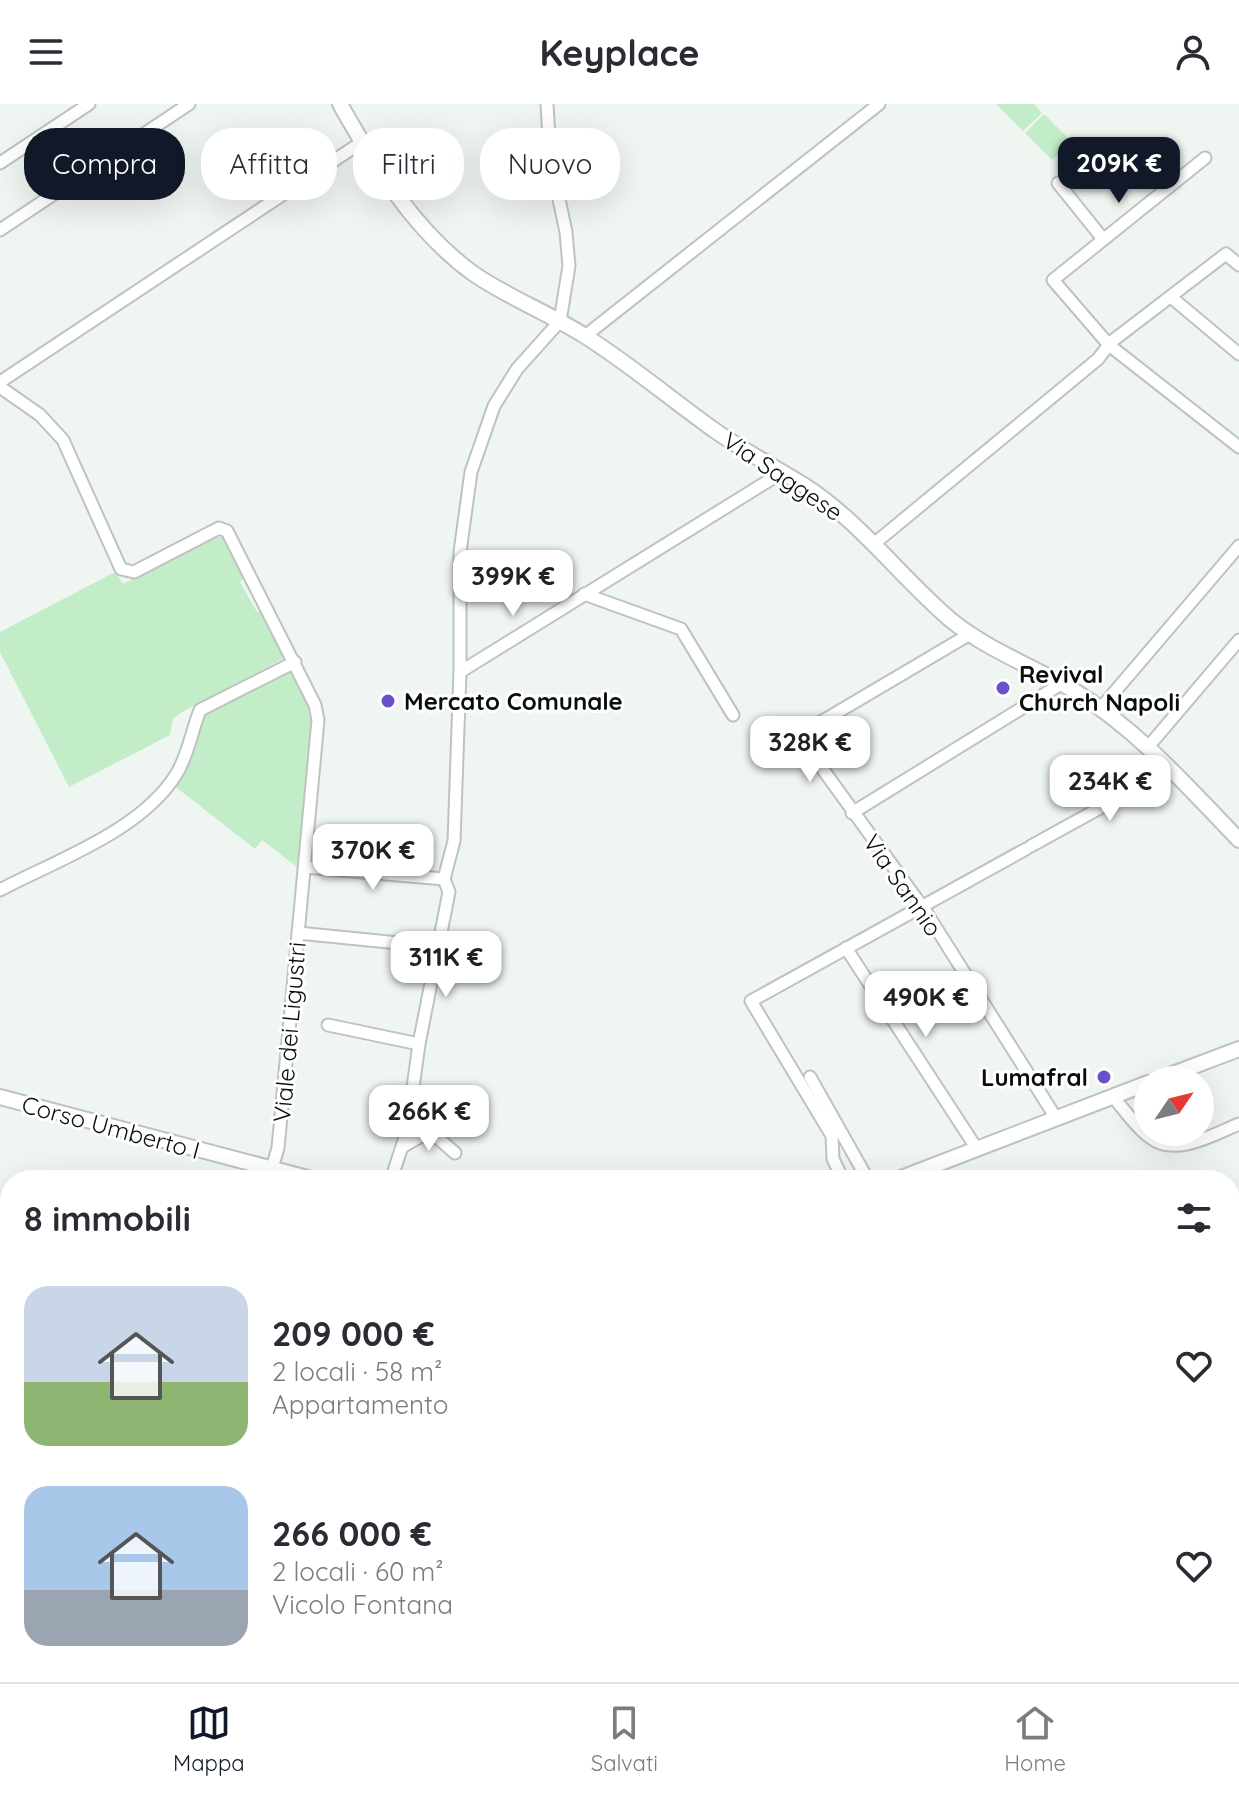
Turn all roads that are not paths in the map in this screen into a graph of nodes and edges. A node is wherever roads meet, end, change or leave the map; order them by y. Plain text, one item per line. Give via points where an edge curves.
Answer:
1 (89, 104) edge
2 (189, 104) edge
3 (340, 104) edge
4 (547, 104) edge
5 (879, 104) edge
6 (354, 128) edge
7 (353, 148) edge
8 (1205, 158) dead end
9 (0, 163) edge
10 (1058, 183) dead end
11 (401, 200) edge
12 (0, 230) edge
13 (1103, 239) junction
14 (1239, 265) edge
15 (1171, 297) junction
16 (560, 321) junction
17 (585, 336) junction
18 (1109, 345) junction
19 (1239, 354) edge
20 (0, 384) edge
21 (1239, 447) edge
22 (781, 473) junction
23 (875, 543) junction
24 (1239, 546) edge
25 (584, 594) junction
26 (970, 634) junction
27 (1239, 640) edge
28 (295, 662) junction
29 (460, 672) junction
30 (1061, 684) junction
31 (1100, 709) junction
32 (733, 715) dead end
33 (798, 735) junction
34 (1148, 747) junction
35 (760, 758) dead end
36 (1171, 769) junction
37 (852, 813) junction
38 (1239, 840) edge
39 (305, 867) junction
40 (444, 879) junction
41 (0, 890) edge
42 (920, 907) junction
43 (298, 933) junction
44 (439, 947) junction
45 (846, 948) junction
46 (328, 1025) dead end
47 (419, 1044) junction
48 (1239, 1049) edge
49 (1194, 1066) edge
50 (810, 1077) dead end
51 (1134, 1089) edge
52 (0, 1097) edge
53 (1113, 1097) junction
54 (1056, 1118) junction
55 (1239, 1124) edge
56 (402, 1147) junction
57 (977, 1149) junction
58 (455, 1153) dead end
59 (272, 1168) junction
60 (279, 1170) edge
61 (394, 1170) edge
62 (838, 1170) edge
63 (862, 1170) edge
64 (922, 1170) edge

1 - 9 street
2 - 12 street
3 - 6 main road, Via Saggese
4 - 16 street via 550,157 569,266
5 - 17 street
7 - 20 street
8 - 13 street
10 - 13 street
11 - 16 main road, Via Saggese via 431,237 473,273
13 - 18 street via 1053,280
14 - 15 street via 1226,254
15 - 18 street
15 - 19 street
16 - 17 main road, Via Saggese
16 - 29 street via 517,369 494,406 471,472 460,552
17 - 22 main road, Via Saggese
18 - 21 street
18 - 23 street
20 - 28 street, Viale dei Ligustri via 63,440 121,569 134,572 223,528
22 - 23 main road, Via Saggese via 829,503
22 - 25 street
23 - 26 main road, Via Saggese
24 - 31 street
25 - 29 street
25 - 32 street via 681,629
26 - 30 main road, Via Saggese
26 - 33 street
27 - 34 street
28 - 39 street, Viale dei Ligustri via 318,720
28 - 41 street via 200,710 179,770 148,809
29 - 40 street via 454,841
30 - 31 main road, Via Saggese
30 - 37 street
31 - 34 main road, Via Saggese
33 - 35 street
33 - 37 street, Via Sannio
34 - 36 main road, Via Saggese
36 - 38 main road, Via Saggese
36 - 42 street
37 - 42 street, Via Sannio
39 - 40 street
39 - 43 street, Viale dei Ligustri
40 - 44 street via 449,892
42 - 45 street
42 - 54 street, Via Sannio
43 - 44 street
43 - 59 street, Viale dei Ligustri
44 - 47 street
45 - 57 street
45 - 62 street via 751,1001 832,1136
46 - 47 street
47 - 56 street
48 - 49 main road
50 - 63 street
51 - 53 main road
52 - 59 main road, Corso Umberto I
53 - 54 main road
53 - 55 street via 1151,1139 1168,1147
54 - 57 main road
56 - 58 street via 430,1131
56 - 61 street
57 - 64 main road
59 - 60 main road, Corso Umberto I

